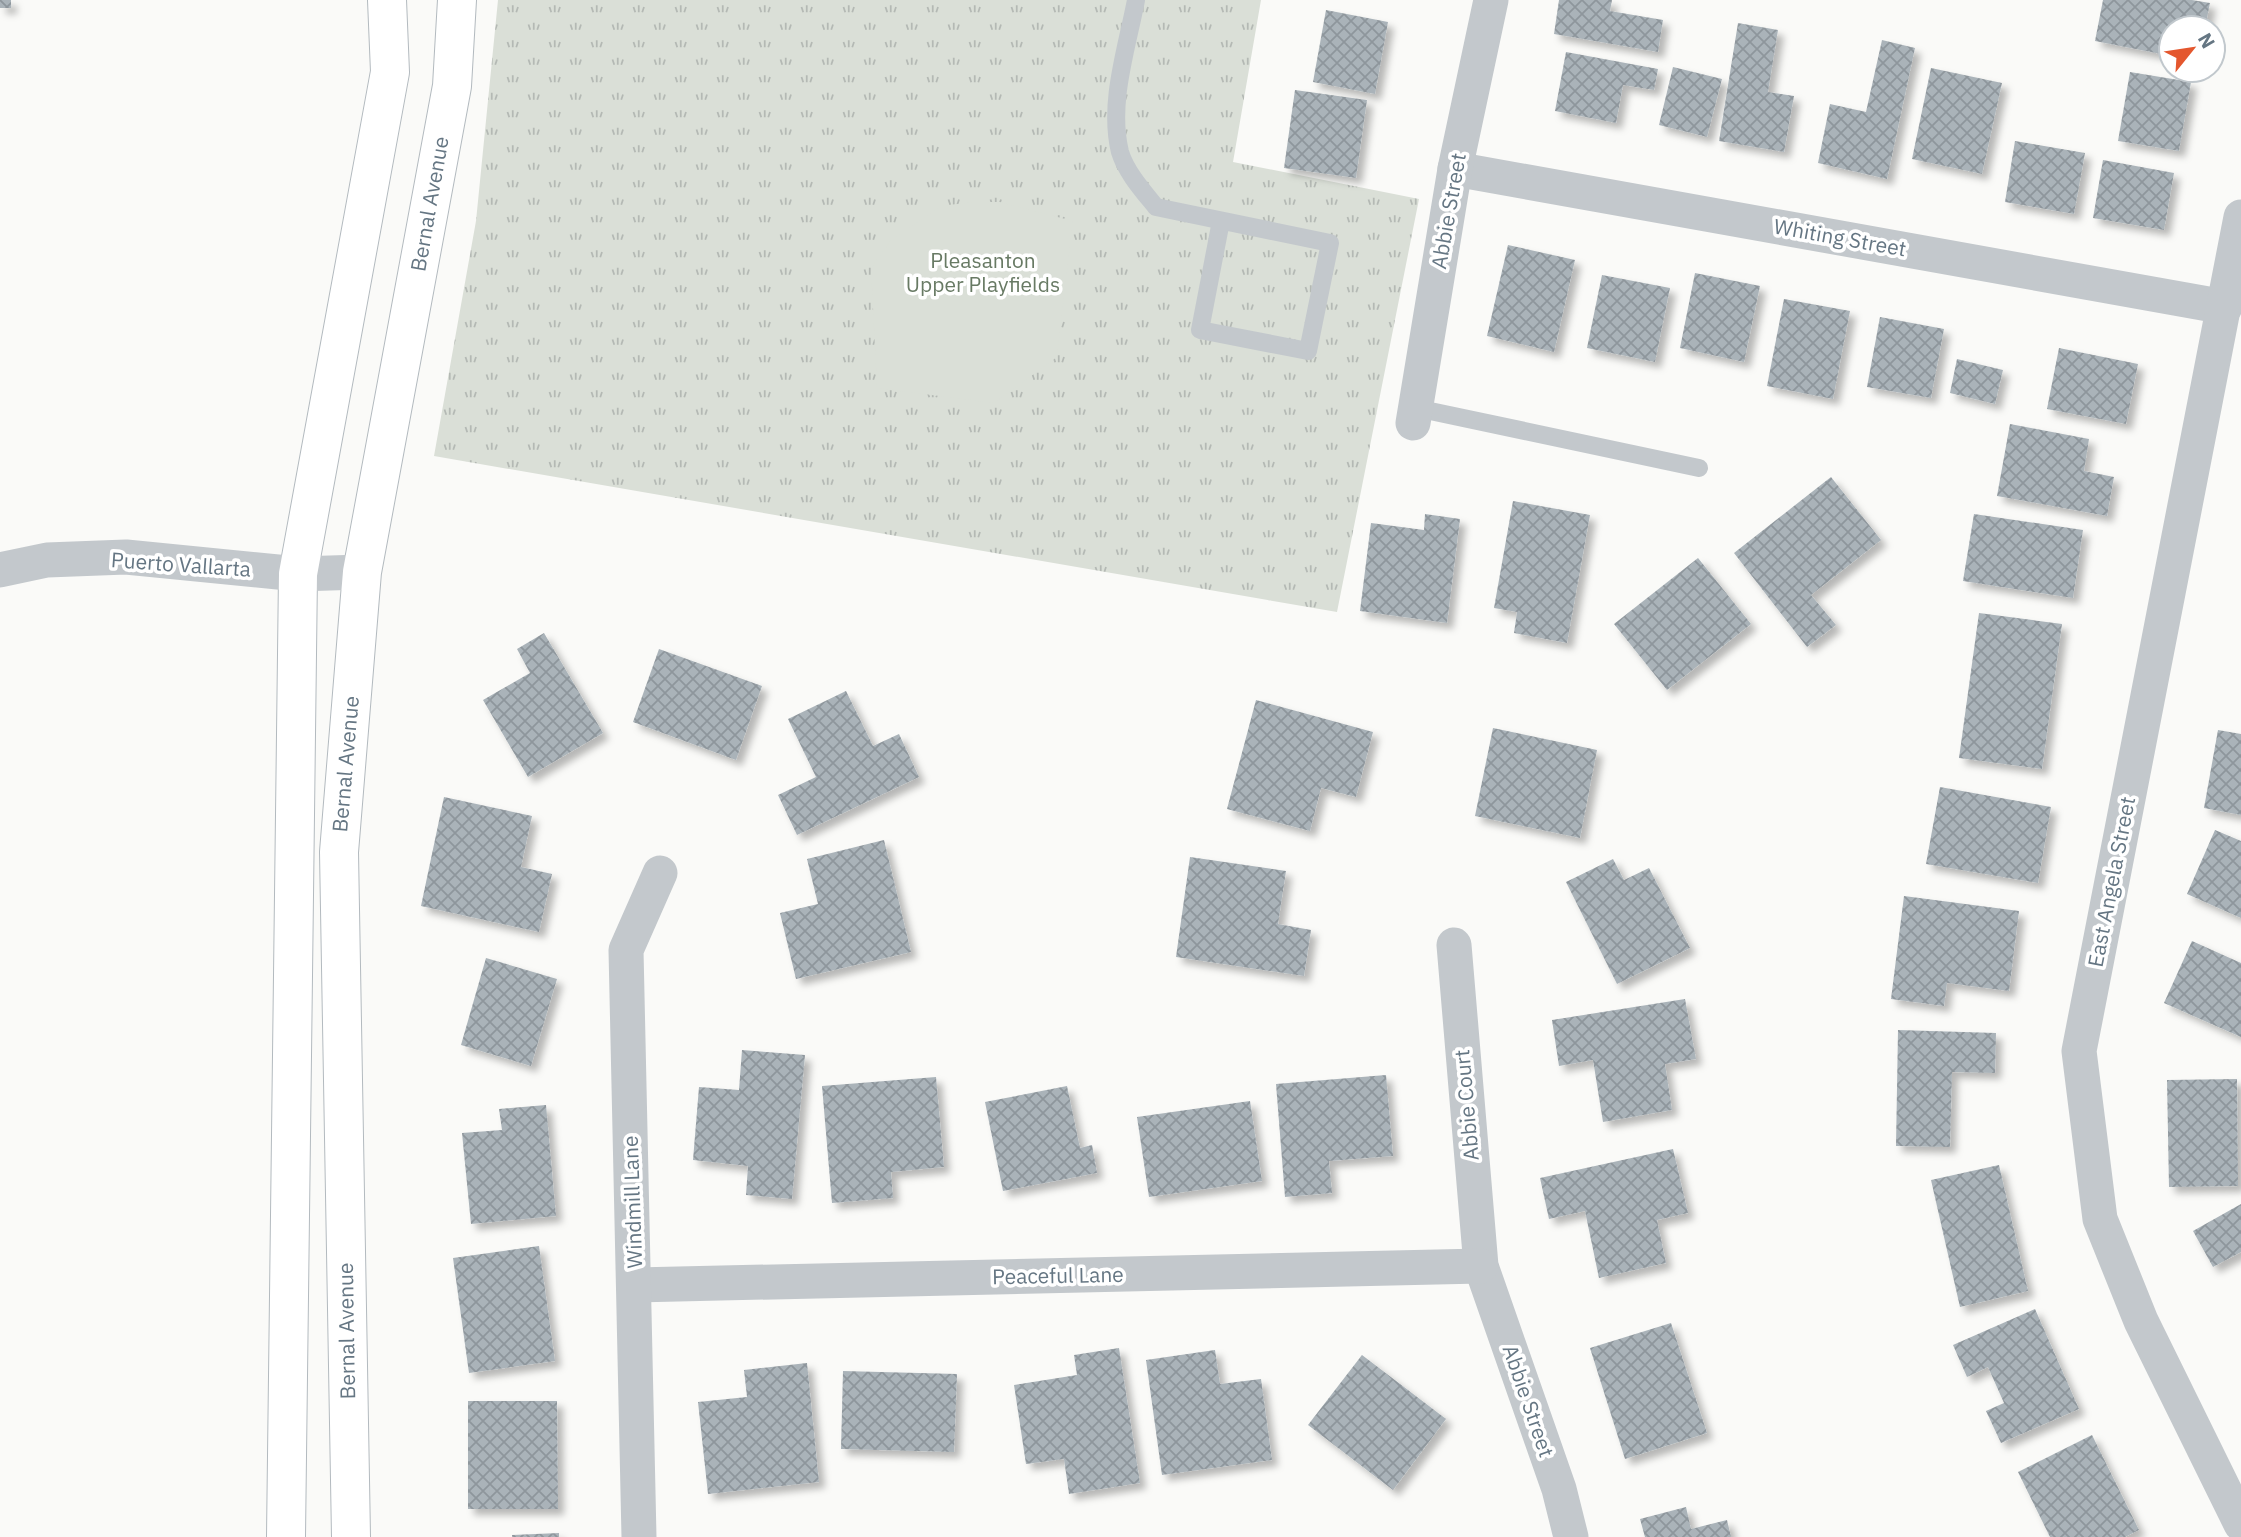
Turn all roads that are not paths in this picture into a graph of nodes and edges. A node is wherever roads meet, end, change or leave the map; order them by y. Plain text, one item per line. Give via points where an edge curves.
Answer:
1 (387, 0) edge
2 (457, 0) edge
3 (1136, 0) edge
4 (1491, 0) edge
5 (1455, 169) junction
6 (2241, 217) edge
7 (1221, 220) junction
8 (2225, 307) junction
9 (1414, 416) joint
10 (1699, 468) dead end
11 (0, 570) edge
12 (362, 572) junction
13 (298, 574) junction
14 (660, 873) dead end
15 (1454, 945) dead end
16 (1481, 1266) junction
17 (635, 1285) junction
18 (2241, 1524) edge
19 (286, 1537) edge
20 (351, 1537) edge
21 (639, 1537) edge
22 (1571, 1537) edge

1 - 13 main road via 390,72
2 - 12 main road, Bernal Avenue via 452,86
3 - 7 lane via 1116,110 1121,153 1156,207
4 - 5 street, Abbie Street
5 - 8 street, Whiting Street
5 - 9 street, Abbie Street
6 - 8 street, East Angela Street
7 - 7 lane via 1330,243 1308,351 1200,330
8 - 18 street, East Angela Street via 2079,1051 2100,1219 2141,1321
9 - 10 lane
11 - 13 street, Puerto Vallarta via 47,560 127,557
12 - 13 street, Puerto Vallarta
12 - 20 main road, Bernal Avenue via 339,852
13 - 19 main road
14 - 17 street, Windmill Lane via 626,950
15 - 16 street, Abbie Court
16 - 17 street, Peaceful Lane
16 - 22 street, Abbie Street via 1559,1489
17 - 21 street, Windmill Lane

